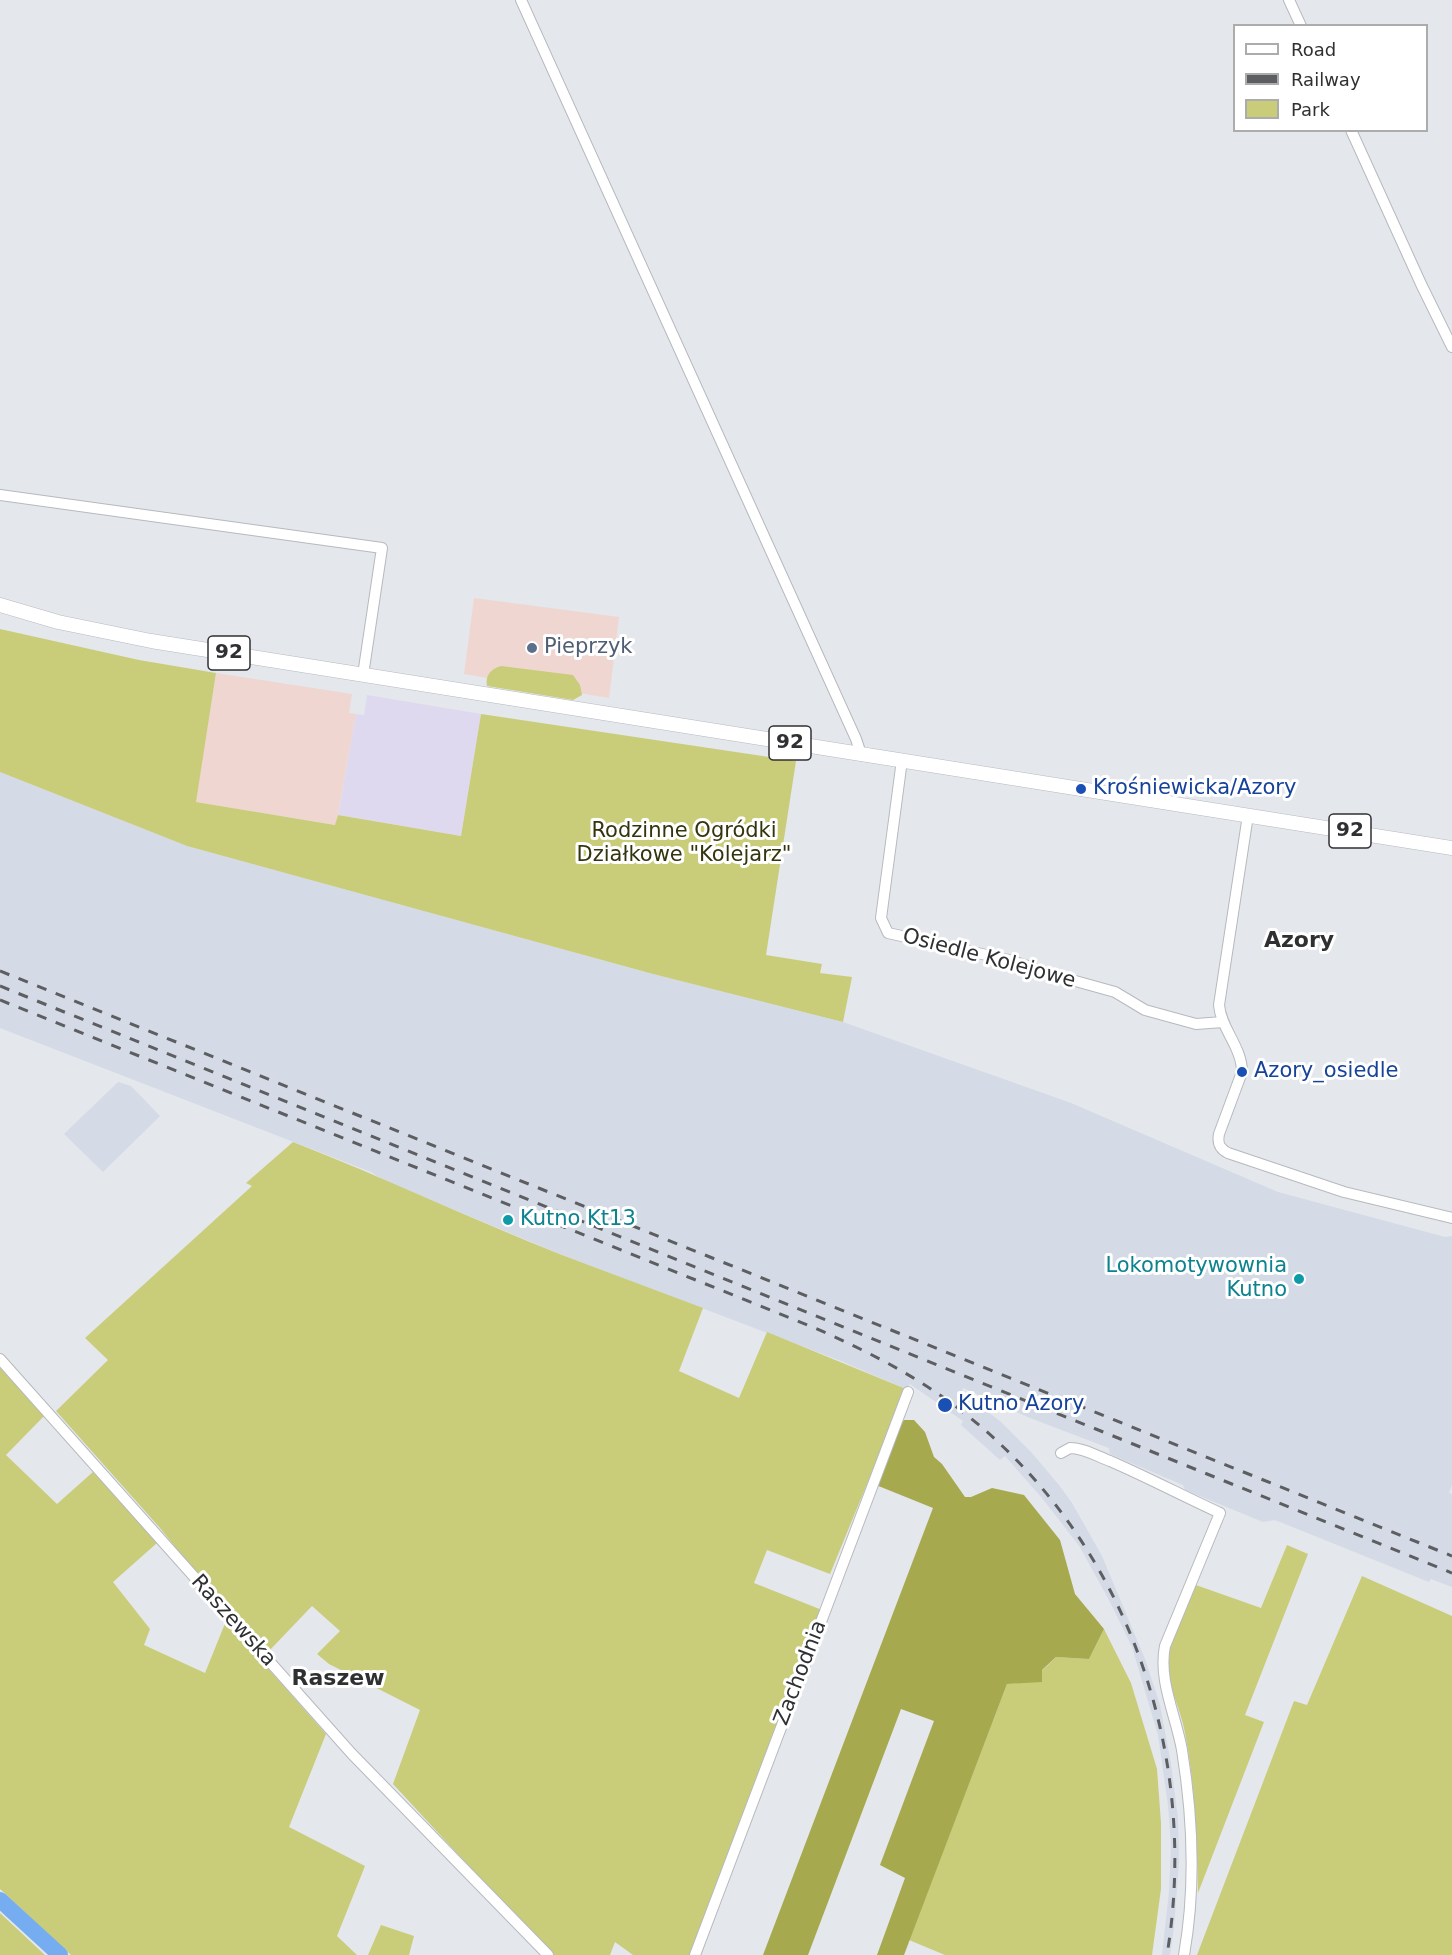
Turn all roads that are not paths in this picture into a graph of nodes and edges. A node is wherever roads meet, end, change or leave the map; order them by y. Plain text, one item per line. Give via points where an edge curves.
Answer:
1 (521, 0) edge
2 (1289, 0) edge
3 (1300, 24) edge
4 (1352, 132) edge
5 (1452, 347) edge
6 (0, 495) edge
7 (0, 605) edge
8 (363, 675) junction
9 (861, 754) junction
10 (902, 760) junction
11 (1248, 815) junction
12 (1452, 848) edge
13 (1223, 1022) junction
14 (1452, 1218) edge
15 (0, 1359) edge
16 (908, 1392) dead end
17 (1061, 1453) dead end
18 (548, 1955) edge
19 (695, 1955) edge
20 (1184, 1955) edge

1 - 9 street
2 - 3 street
4 - 5 street
6 - 8 street via 382,548
7 - 8 main road, 92 via 95,631
8 - 9 main road, 92
9 - 10 main road, 92
10 - 11 main road, 92
10 - 13 street, Osiedle Kolejowe via 881,918 888,933 1009,960 1115,992 1145,1010 1196,1024
11 - 12 main road, 92
11 - 13 street via 1220,988
13 - 14 street via 1242,1062 1242,1072 1219,1134 1221,1149 1344,1192
15 - 18 street, Raszewska via 352,1754
16 - 19 street, Zachodnia
17 - 20 street via 1070,1448 1084,1450 1220,1513 1165,1646 1162,1662 1182,1748 1191,1822 1190,1923

